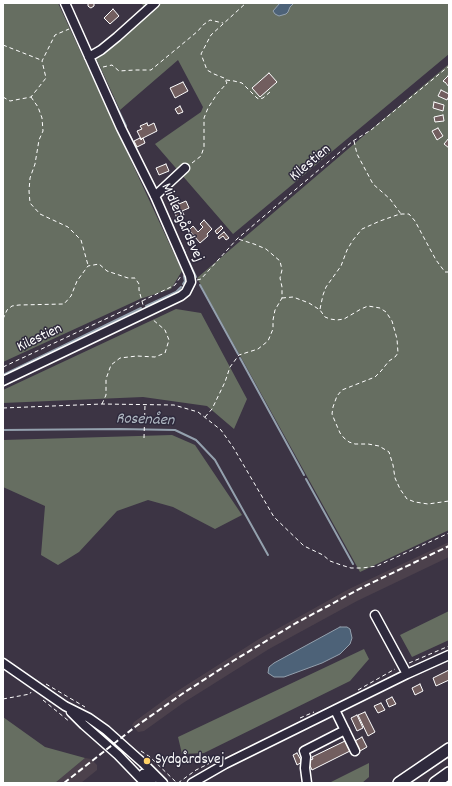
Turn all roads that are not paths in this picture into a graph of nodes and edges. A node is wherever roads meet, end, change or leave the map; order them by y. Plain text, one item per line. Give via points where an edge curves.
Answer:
1 (65, 3) edge
2 (155, 3) edge
3 (89, 57) junction
4 (185, 168) road end
5 (155, 196) junction
6 (3, 381) edge
7 (375, 615) dead end
8 (449, 655) edge
9 (3, 663) edge
10 (407, 674) junction
11 (65, 706) junction
12 (335, 710) junction
13 (345, 730) junction
14 (449, 749) edge
15 (355, 751) dead end
16 (118, 755) junction
17 (212, 771) junction
18 (449, 774) edge
19 (145, 783) edge
20 (152, 783) edge
21 (163, 783) edge
22 (192, 783) edge
23 (201, 783) edge
24 (306, 783) edge
25 (399, 783) edge
26 (435, 783) edge

1 - 3 street, Midlergårdsvej
2 - 3 street via 101,50
3 - 5 street, Midlergårdsvej
4 - 5 street
5 - 6 street, Midlergårdsvej via 190,276 191,282 186,292
7 - 10 street
8 - 10 street
9 - 11 street
10 - 12 street
11 - 16 street
11 - 21 street via 106,730
12 - 13 street
12 - 17 street
13 - 15 street
13 - 24 street via 304,751
14 - 25 highway
16 - 19 street
16 - 20 street
17 - 22 street
17 - 23 street
18 - 26 highway

